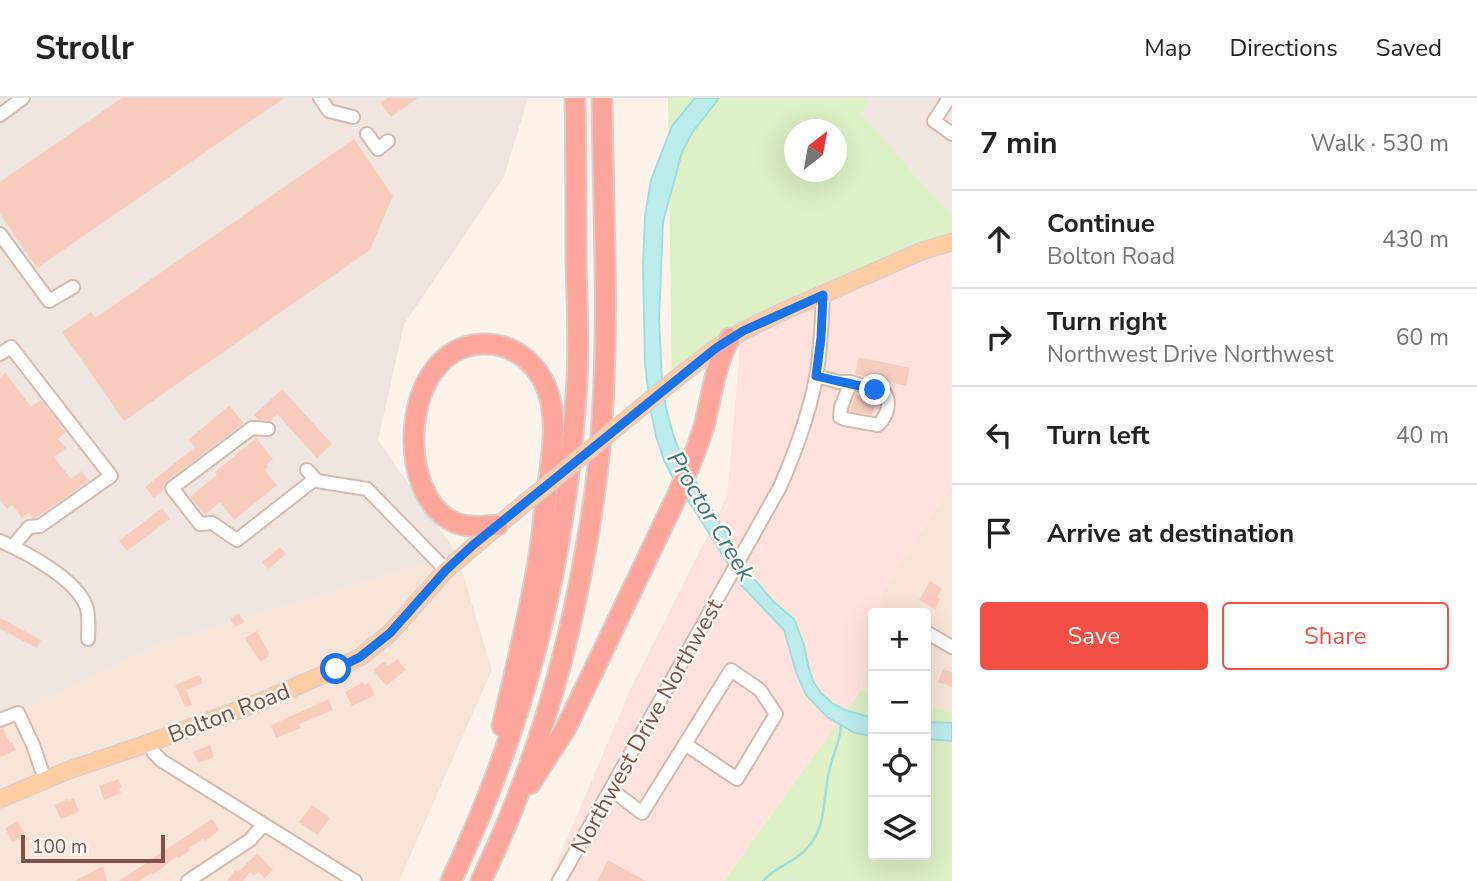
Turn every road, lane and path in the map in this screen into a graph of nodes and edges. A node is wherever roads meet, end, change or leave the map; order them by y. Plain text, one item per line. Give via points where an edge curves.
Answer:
1 (23, 98) edge
2 (320, 98) edge
3 (575, 98) edge
4 (602, 98) edge
5 (949, 98) edge
6 (0, 115) edge
7 (353, 117) dead end
8 (367, 134) dead end
9 (952, 134) edge
10 (388, 142) dead end
11 (0, 234) edge
12 (952, 242) edge
13 (73, 287) dead end
14 (823, 295) junction
15 (730, 338) junction
16 (0, 354) edge
17 (816, 376) junction
18 (851, 382) dead end
19 (268, 429) dead end
20 (498, 525) junction
21 (0, 541) edge
22 (13, 546) junction
23 (446, 570) junction
24 (931, 635) edge
25 (88, 639) dead end
26 (952, 647) edge
27 (0, 720) edge
28 (149, 743) junction
29 (685, 744) junction
30 (45, 780) junction
31 (612, 790) junction
32 (0, 799) edge
33 (515, 805) junction
34 (479, 819) junction
35 (263, 825) junction
36 (188, 881) edge
37 (355, 881) edge
38 (450, 881) edge
39 (481, 881) edge
40 (559, 881) edge

1 - 6 street
2 - 7 street via 329,111
3 - 34 highway via 577,378 564,512 534,661
4 - 33 highway via 605,357 593,512 565,652
5 - 9 street via 934,121
8 - 10 street via 377,149
11 - 13 street via 49,301
12 - 14 main road, Bolton Road
14 - 15 main road, Bolton Road
14 - 17 street, Northwest Drive Northwest
15 - 20 main road, Bolton Road, bridge
15 - 33 highway via 718,364 694,458 666,520 566,728
16 - 22 street via 11,346 111,476 40,526 29,527
17 - 18 street
17 - 31 street, Northwest Drive Northwest via 808,414 780,487
19 - 23 street via 252,428 172,488 200,524 212,523 237,540 311,474 317,481 367,489
20 - 23 main road, Bolton Road
20 - 34 highway via 460,524 439,511 422,482 414,448 416,411 427,380 455,351 480,344 506,347 528,360 547,389 553,424 538,561
21 - 22 street
22 - 25 street via 54,571 80,595 88,614
23 - 28 main road, Bolton Road via 390,633 360,657 265,700
24 - 26 street
27 - 30 street via 18,713
28 - 30 main road, Bolton Road
28 - 35 street via 162,761
29 - 29 street via 731,670 760,690 776,714 737,779
29 - 31 street via 642,813
30 - 32 main road, Bolton Road
31 - 40 street, Northwest Drive Northwest
33 - 39 highway
34 - 38 highway
35 - 36 street via 250,840
35 - 37 street

